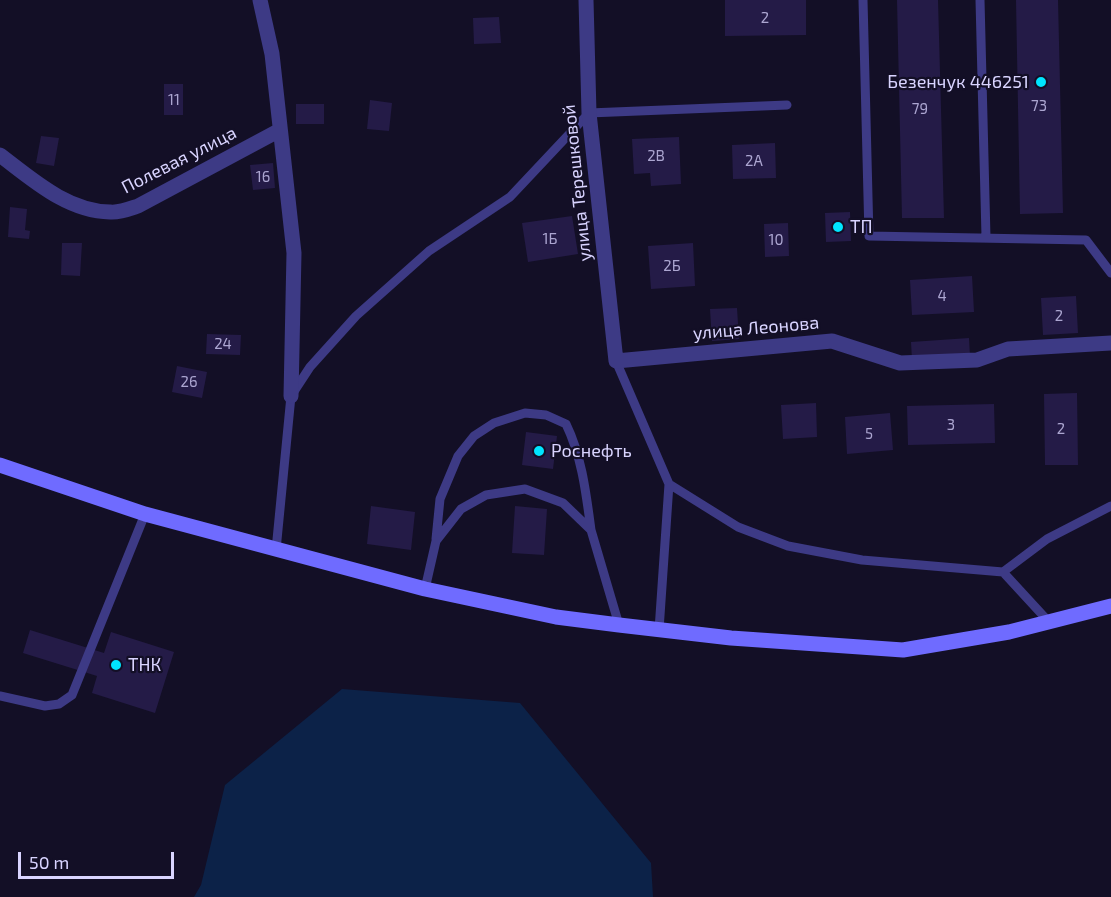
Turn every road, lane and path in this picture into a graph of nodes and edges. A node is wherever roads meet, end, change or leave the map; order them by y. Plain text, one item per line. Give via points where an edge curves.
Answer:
1 (260, 0) edge
2 (586, 0) edge
3 (863, 0) edge
4 (980, 0) edge
5 (787, 105) dead end
6 (589, 112) junction
7 (280, 130) junction
8 (0, 155) edge
9 (986, 237) junction
10 (1111, 273) edge
11 (1111, 343) edge
12 (616, 362) junction
13 (291, 396) junction
14 (0, 465) edge
15 (669, 484) junction
16 (1111, 506) edge
17 (145, 514) junction
18 (591, 530) junction
19 (436, 541) junction
20 (276, 550) junction
21 (1003, 572) junction
22 (425, 589) junction
23 (1111, 606) edge
24 (1049, 622) junction
25 (619, 626) junction
26 (659, 630) junction
27 (0, 696) edge

1 - 7 street via 272,54
2 - 6 street, улица Терешковой
3 - 9 lane via 869,236
4 - 9 lane
5 - 6 lane
6 - 12 street, улица Терешковой
6 - 13 lane via 510,197 429,251 356,316
7 - 8 street, Полевая улица via 138,207 112,213 84,209 40,187
7 - 13 street via 294,253
9 - 10 lane via 1086,240
11 - 12 street, улица Леонова via 1008,349 977,360 900,363 832,341
12 - 15 lane
13 - 20 lane
14 - 17 street
15 - 21 lane via 738,527 788,546 862,560
15 - 26 lane
16 - 21 lane via 1047,539
17 - 20 street
17 - 27 lane via 72,695 59,704 45,706
18 - 19 lane via 562,503 525,489 486,495 461,509
18 - 19 lane via 584,475 566,424 546,415 525,413 494,423 474,436 458,456 440,499
18 - 25 lane
19 - 22 lane
20 - 22 street
21 - 24 lane
22 - 25 street
23 - 24 street
24 - 26 street via 903,650
25 - 26 street

